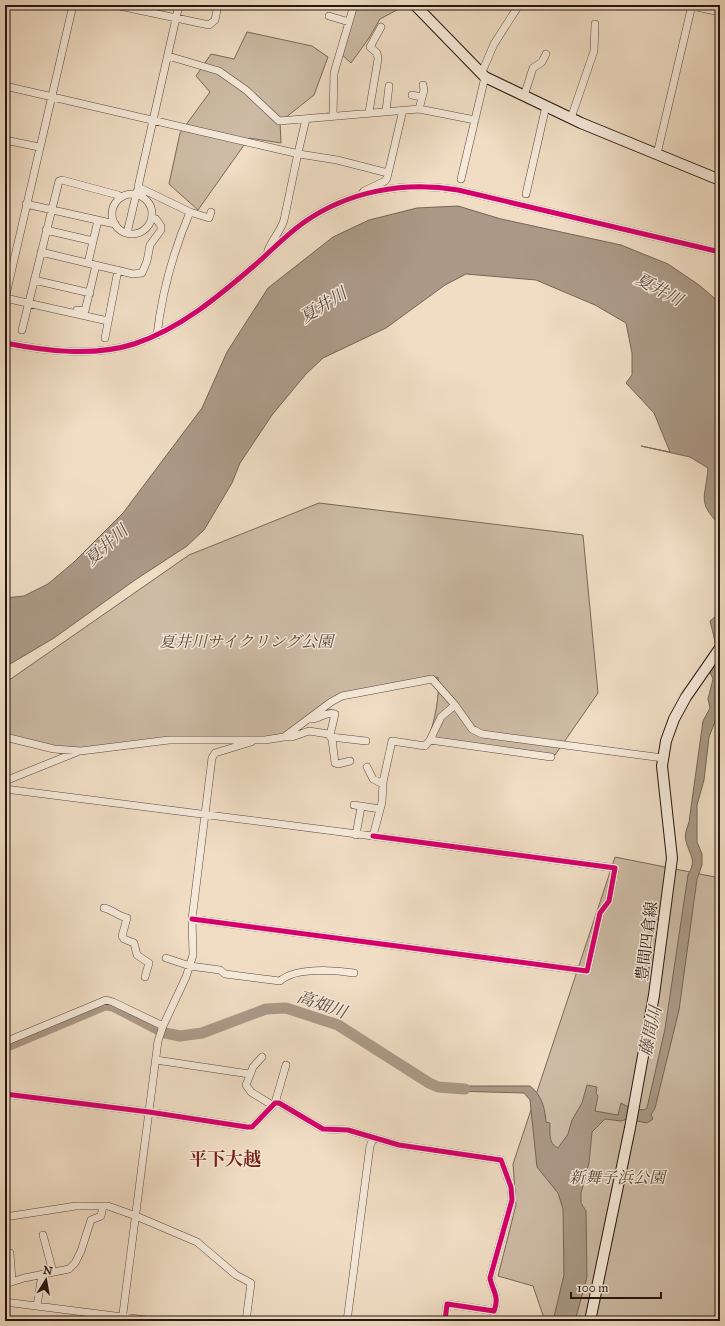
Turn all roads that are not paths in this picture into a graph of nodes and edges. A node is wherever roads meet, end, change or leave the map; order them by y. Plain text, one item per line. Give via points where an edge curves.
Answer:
1 (72, 5) edge
2 (115, 5) edge
3 (179, 5) edge
4 (218, 5) edge
5 (354, 5) edge
6 (415, 5) edge
7 (519, 5) edge
8 (692, 5) edge
9 (720, 12) edge
10 (329, 16) dead end
11 (176, 19) junction
12 (349, 22) junction
13 (595, 24) dead end
14 (381, 27) dead end
15 (546, 54) dead end
16 (168, 56) junction
17 (527, 69) dead end
18 (483, 74) junction
19 (531, 76) junction
20 (423, 85) dead end
21 (5, 86) edge
22 (389, 86) dead end
23 (412, 95) dead end
24 (51, 96) junction
25 (524, 96) junction
26 (422, 97) junction
27 (546, 106) junction
28 (419, 109) junction
29 (403, 110) junction
30 (386, 111) junction
31 (369, 112) junction
32 (333, 116) junction
33 (571, 118) junction
34 (306, 119) junction
35 (153, 120) junction
36 (475, 120) junction
37 (5, 140) edge
38 (39, 147) junction
39 (298, 153) junction
40 (657, 154) junction
41 (388, 173) junction
42 (461, 178) dead end
43 (720, 180) edge
44 (137, 190) junction
45 (526, 194) dead end
46 (361, 195) junction
47 (121, 197) junction
48 (26, 204) junction
49 (51, 210) junction
50 (190, 212) junction
51 (211, 212) dead end
52 (152, 218) junction
53 (98, 220) junction
54 (115, 224) junction
55 (46, 230) junction
56 (128, 233) junction
57 (93, 242) junction
58 (41, 252) junction
59 (720, 252) edge
60 (267, 254) junction
61 (88, 263) junction
62 (96, 265) junction
63 (118, 270) junction
64 (34, 280) junction
65 (90, 293) junction
66 (5, 299) edge
67 (29, 301) junction
68 (108, 321) junction
69 (22, 330) dead end
70 (157, 335) junction
71 (105, 338) dead end
72 (5, 343) edge
73 (720, 648) edge
74 (455, 705) junction
75 (310, 718) junction
76 (330, 736) junction
77 (5, 737) edge
78 (284, 737) junction
79 (254, 740) junction
80 (430, 740) junction
81 (366, 741) dead end
82 (81, 751) junction
83 (552, 757) dead end
84 (663, 758) junction
85 (350, 761) dead end
86 (367, 767) dead end
87 (5, 781) edge
88 (383, 784) junction
89 (5, 789) edge
90 (380, 809) junction
91 (204, 815) junction
92 (356, 835) junction
93 (373, 836) junction
94 (104, 908) dead end
95 (192, 919) junction
96 (166, 958) dead end
97 (190, 966) junction
98 (354, 973) dead end
99 (145, 977) dead end
100 (161, 1030) junction
101 (5, 1042) edge
102 (262, 1057) dead end
103 (156, 1060) junction
104 (286, 1065) dead end
105 (249, 1074) junction
106 (5, 1094) edge
107 (274, 1104) junction
108 (149, 1112) junction
109 (373, 1138) junction
110 (103, 1206) junction
111 (136, 1216) junction
112 (5, 1217) edge
113 (43, 1235) dead end
114 (10, 1253) dead end
115 (53, 1272) junction
116 (42, 1274) junction
117 (8, 1282) edge
118 (5, 1302) edge
119 (37, 1306) junction
120 (122, 1319) edge
121 (154, 1321) edge
122 (246, 1321) edge
123 (347, 1321) edge
124 (445, 1321) edge
125 (590, 1321) edge

1 - 24 street
2 - 11 street
3 - 11 street
4 - 11 street via 215,20 209,25
5 - 12 street
6 - 18 main road
7 - 18 street via 494,44
8 - 9 street
8 - 40 street
10 - 12 street
11 - 16 street
12 - 32 street via 334,72
13 - 33 street via 594,51
14 - 31 street via 370,47 377,53 378,59
15 - 19 street via 542,62 535,66
16 - 34 street via 219,71 246,90 279,121
16 - 35 street
17 - 19 street
18 - 25 main road
18 - 36 street
19 - 25 street
20 - 26 street
21 - 24 street
22 - 30 street
23 - 26 street
24 - 35 street
24 - 38 street
25 - 27 main road
26 - 28 street
27 - 33 main road
27 - 45 street
28 - 29 street
28 - 36 street
29 - 30 street
29 - 41 street
30 - 31 street
31 - 32 street
32 - 34 street
33 - 40 main road
34 - 39 street
35 - 39 street
35 - 44 street
36 - 42 street
37 - 38 street
38 - 48 street
39 - 41 street
39 - 60 street via 282,228 270,243
40 - 43 main road
41 - 46 street via 385,181
44 - 47 street
44 - 50 street
44 - 52 street via 149,203
44 - 56 street
46 - 59 street via 420,185 439,187
46 - 60 street via 315,216 289,234
47 - 49 street via 60,180 57,183
47 - 54 street via 116,201 112,212
48 - 49 street
48 - 66 street
49 - 53 street
49 - 55 street
50 - 51 street via 209,218
50 - 70 street via 168,274 160,307
52 - 56 street via 140,232
52 - 63 street via 160,223 161,230 150,245 142,273 133,274
53 - 54 street
53 - 57 street
54 - 56 street
55 - 57 street
55 - 58 street
57 - 61 street
58 - 61 street
58 - 64 street
60 - 70 street via 209,302 183,321
61 - 62 street
62 - 63 street
62 - 65 street
63 - 68 street
64 - 65 street
64 - 67 street
65 - 67 street via 85,311
66 - 67 street
67 - 68 street
67 - 69 street
68 - 71 street
70 - 72 street via 133,344 96,352
73 - 84 main road, 豊間四倉線 via 674,719
74 - 75 street via 432,679 342,696
74 - 80 street via 441,717
74 - 84 street via 472,729 482,734
75 - 76 street via 335,714
75 - 78 street
76 - 78 street via 309,731
76 - 81 street
76 - 85 street via 335,763
77 - 82 street via 54,749
78 - 79 street
79 - 82 street via 169,740
79 - 91 street via 214,755
80 - 83 street
80 - 88 street via 425,746 392,741
82 - 87 street
84 - 125 main road, 豊間四倉線 via 672,858 654,995 630,1128
86 - 88 street via 373,779
88 - 90 street
89 - 91 street
90 - 92 street via 358,806
90 - 93 street
91 - 92 street
91 - 95 street
92 - 93 street
93 - 95 street via 615,868 609,901 600,913 587,971
94 - 99 street via 127,918 122,936 134,943 137,955 150,960
95 - 97 street via 193,955
96 - 97 street
97 - 98 street via 280,981 288,974 335,970
97 - 100 street
100 - 101 street via 106,1000
100 - 103 street
102 - 105 street
103 - 105 street
103 - 108 street
104 - 107 street
105 - 107 street via 246,1085 249,1089
106 - 108 street
107 - 108 street via 252,1127
107 - 109 street via 283,1104 323,1129 343,1129
108 - 111 street
109 - 123 street
109 - 124 street via 399,1145 501,1160 510,1182 512,1200 490,1278 497,1302 494,1310 447,1304
110 - 111 street
110 - 112 street via 76,1206
110 - 115 street via 101,1216 91,1220 75,1263 69,1269
111 - 120 street
111 - 122 street via 197,1242 236,1275 251,1283
113 - 115 street
114 - 117 street
115 - 116 street
116 - 117 street
116 - 119 street
118 - 119 street
119 - 120 street
120 - 121 street

